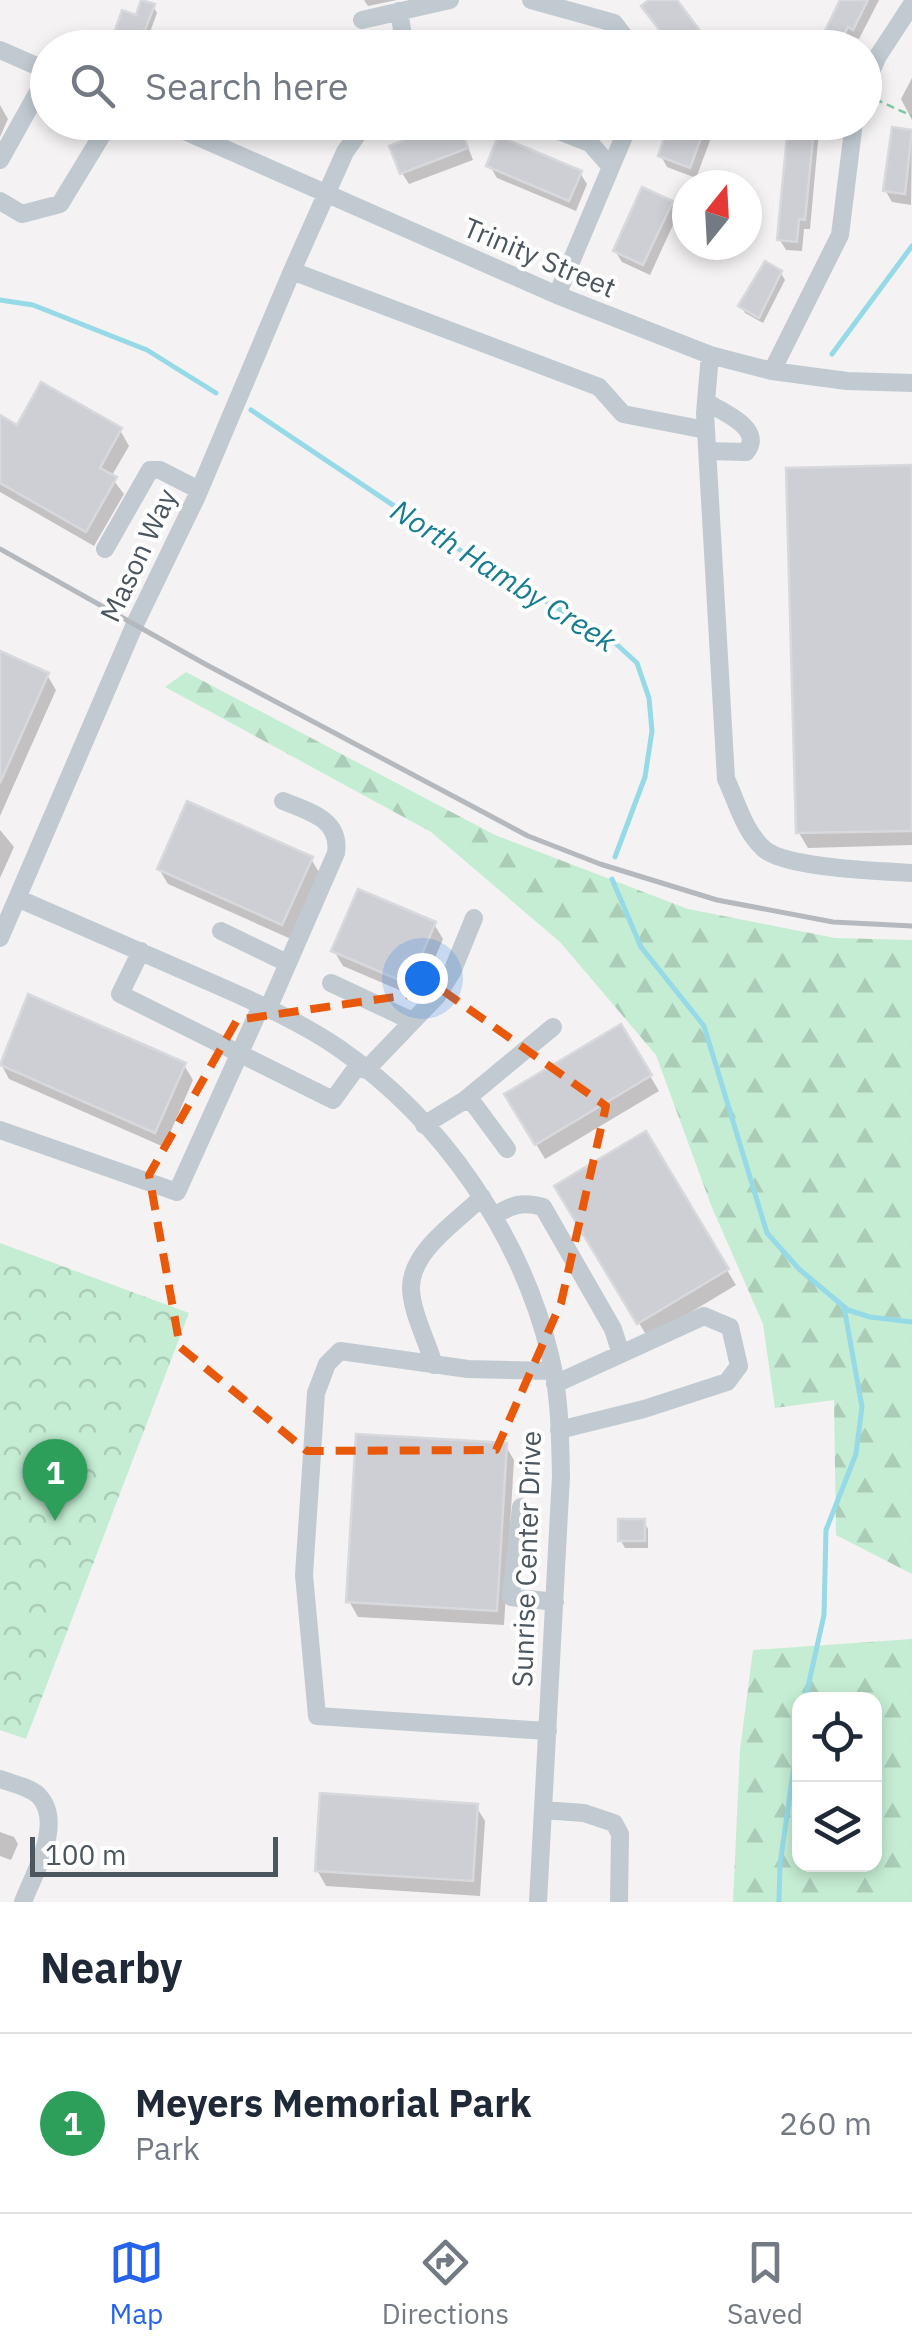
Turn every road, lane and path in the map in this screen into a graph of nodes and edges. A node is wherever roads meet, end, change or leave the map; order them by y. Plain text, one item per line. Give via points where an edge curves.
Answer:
1 (450, 0) edge
2 (530, 0) edge
3 (912, 4) edge
4 (399, 11) junction
5 (362, 20) dead end
6 (402, 30) edge
7 (620, 30) edge
8 (0, 50) edge
9 (882, 50) edge
10 (30, 64) edge
11 (882, 100) edge
12 (30, 106) edge
13 (912, 116) edge
14 (99, 140) edge
15 (204, 140) edge
16 (353, 140) edge
17 (582, 140) edge
18 (622, 140) edge
19 (852, 140) edge
20 (0, 160) edge
21 (611, 167) junction
22 (326, 195) junction
23 (0, 200) edge
24 (292, 272) junction
25 (557, 295) junction
26 (710, 354) junction
27 (772, 372) junction
28 (912, 383) edge
29 (706, 402) junction
30 (706, 430) junction
31 (708, 451) junction
32 (199, 490) junction
33 (105, 549) dead end
34 (283, 801) dead end
35 (912, 873) edge
36 (17, 898) junction
37 (474, 918) dead end
38 (220, 932) dead end
39 (0, 938) edge
40 (140, 951) junction
41 (288, 963) junction
42 (331, 982) dead end
43 (265, 1007) junction
44 (412, 1021) junction
45 (553, 1027) dead end
46 (241, 1051) junction
47 (363, 1067) junction
48 (465, 1100) junction
49 (424, 1125) junction
50 (0, 1130) edge
51 (507, 1148) dead end
52 (482, 1198) junction
53 (494, 1216) junction
54 (621, 1354) junction
55 (434, 1364) junction
56 (554, 1378) junction
57 (559, 1430) junction
58 (520, 1507) dead end
59 (555, 1602) junction
60 (548, 1731) junction
61 (0, 1779) edge
62 (543, 1810) junction
63 (23, 1902) edge
64 (538, 1902) edge
65 (619, 1902) edge

1 - 4 street
2 - 7 street
3 - 9 street
4 - 5 street
4 - 6 street
8 - 10 street
11 - 13 path
12 - 20 street
14 - 23 street via 60,204 22,214
15 - 22 street, Trinity Street
16 - 22 street, Mason Way
17 - 21 street
18 - 21 street
19 - 27 street via 840,235
21 - 25 street
22 - 24 street, Mason Way
22 - 25 street, Trinity Street
24 - 30 street via 599,387 624,414
24 - 32 street, Mason Way
25 - 26 street, Trinity Street
26 - 27 street, Trinity Street
26 - 29 street
27 - 28 street, Trinity Street
29 - 30 street
29 - 31 street via 752,436 746,452
30 - 31 street
31 - 35 street via 726,779 748,829 766,851 788,860
32 - 33 street via 150,470
32 - 36 street, Mason Way
34 - 41 street via 326,819 338,841
36 - 39 street, Mason Way
36 - 40 street, Sunrise Center Drive
37 - 44 street via 452,972
38 - 41 street
40 - 43 street, Sunrise Center Drive
40 - 46 street via 120,994
41 - 43 street
42 - 44 street
43 - 46 street
43 - 47 street, Sunrise Center Drive
44 - 47 street
45 - 48 street
46 - 47 street via 333,1100
46 - 50 street via 177,1192
47 - 49 street, Sunrise Center Drive
48 - 49 street
48 - 51 street
49 - 52 street, Sunrise Center Drive
52 - 53 street, Sunrise Center Drive
52 - 55 street via 435,1241 412,1274 411,1292
53 - 54 street via 525,1202 542,1207 613,1328
53 - 56 street, Sunrise Center Drive via 536,1309
54 - 56 street
54 - 57 street via 704,1316 730,1327 738,1366 727,1382
55 - 56 street
55 - 60 street via 340,1351 327,1364 316,1394 304,1575 317,1716
56 - 57 street, Sunrise Center Drive
57 - 59 street, Sunrise Center Drive
58 - 59 street via 511,1598
59 - 60 street, Sunrise Center Drive
60 - 62 street, Sunrise Center Drive
61 - 63 street via 36,1793 50,1814
62 - 64 street, Sunrise Center Drive
62 - 65 street via 614,1823 620,1834

